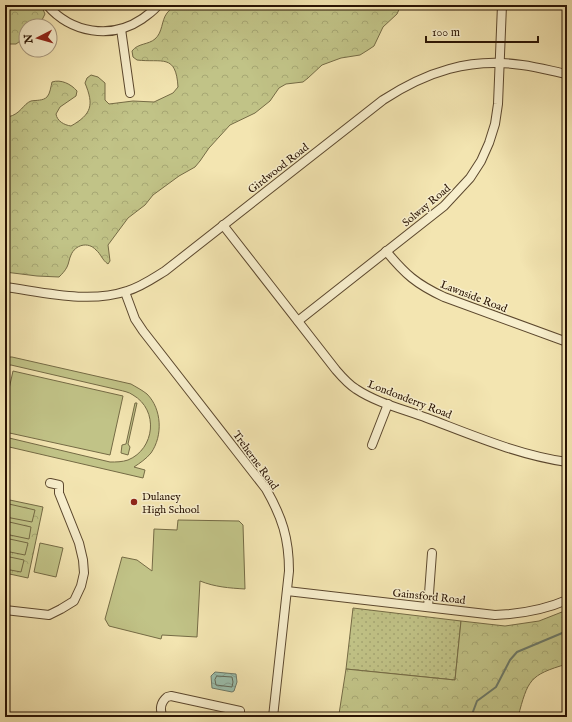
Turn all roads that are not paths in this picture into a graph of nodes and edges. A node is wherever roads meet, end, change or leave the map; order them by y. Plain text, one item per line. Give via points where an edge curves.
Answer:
1 (47, 5) edge
2 (158, 5) edge
3 (502, 5) edge
4 (121, 29) junction
5 (500, 63) junction
6 (567, 74) edge
7 (130, 93) dead end
8 (223, 225) junction
9 (386, 251) junction
10 (5, 287) edge
11 (125, 292) junction
12 (298, 321) junction
13 (567, 342) edge
14 (388, 404) junction
15 (372, 445) dead end
16 (567, 462) edge
17 (50, 483) dead end
18 (432, 553) dead end
19 (287, 591) junction
20 (567, 600) edge
21 (428, 607) junction
22 (5, 610) edge
23 (163, 717) edge
24 (239, 717) edge
25 (273, 717) edge

1 - 4 street via 56,14 80,28 107,32
2 - 4 street via 135,24
3 - 5 street, Solway Road
4 - 7 street
5 - 6 street, Girdwood Road
5 - 8 street, Girdwood Road via 482,63 443,70 401,88
5 - 9 street, Solway Road via 495,124 481,162 444,206
8 - 11 street, Girdwood Road via 150,281
8 - 12 street, Londonderry Road
9 - 12 street, Solway Road
9 - 13 street, Lawnside Road via 415,282 429,290
10 - 11 street, Girdwood Road via 88,297
11 - 19 street, Treherne Road via 135,319 143,331 266,489 287,540
12 - 14 street, Londonderry Road via 346,381 355,389
14 - 15 street
14 - 16 street, Londonderry Road via 524,453
17 - 22 street via 59,485 58,493 79,543 84,573 81,586 74,601 49,615
18 - 21 street
19 - 21 street, Gainsford Road
19 - 25 street, Treherne Road
20 - 21 street, Gainsford Road via 546,608 495,615
23 - 24 street via 162,703 171,696 240,711

